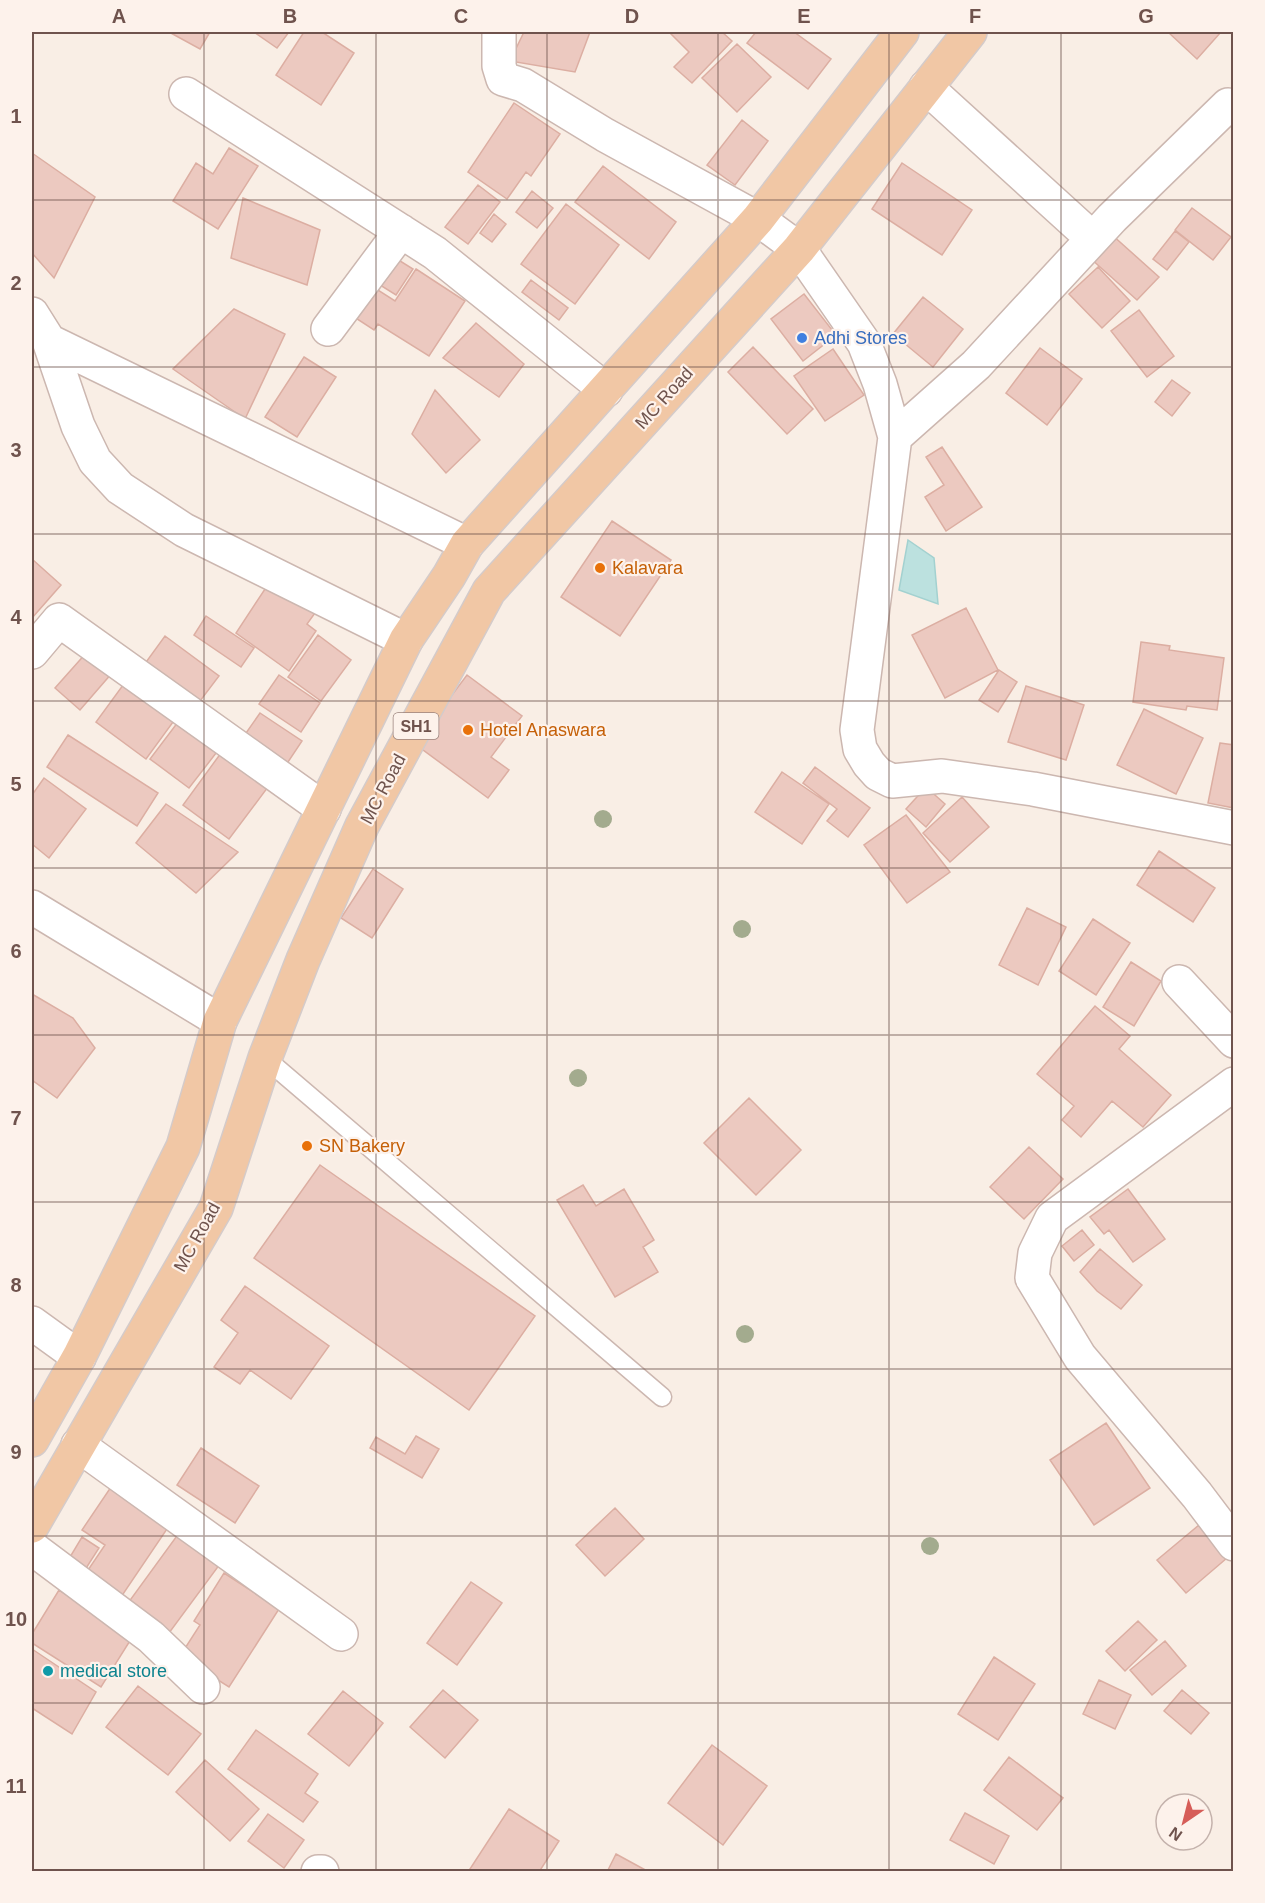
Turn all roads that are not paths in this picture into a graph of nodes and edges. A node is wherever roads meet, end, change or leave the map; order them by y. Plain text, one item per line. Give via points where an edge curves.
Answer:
1 (499, 32) edge
2 (902, 32) edge
3 (970, 32) edge
4 (926, 87) junction
5 (186, 94) dead end
6 (1228, 105) dead end
7 (758, 219) junction
8 (401, 231) junction
9 (1092, 238) junction
10 (799, 249) junction
11 (40, 328) edge
12 (328, 329) dead end
13 (606, 390) junction
14 (895, 437) junction
15 (467, 544) junction
16 (406, 640) junction
17 (32, 652) edge
18 (324, 809) junction
19 (362, 826) junction
20 (1233, 828) edge
21 (32, 907) edge
22 (1179, 982) dead end
23 (220, 1021) junction
24 (1233, 1041) edge
25 (265, 1058) junction
26 (1233, 1083) edge
27 (32, 1323) edge
28 (79, 1357) junction
29 (662, 1397) dead end
30 (32, 1440) edge
31 (78, 1445) junction
32 (32, 1526) edge
33 (1233, 1544) edge
34 (32, 1548) edge
35 (341, 1634) dead end
36 (203, 1687) dead end

1 - 7 street via 503,79 523,86
2 - 7 main road, SH1
3 - 4 main road, MC Road / SH1
4 - 9 street
4 - 10 main road, MC Road / SH1
5 - 8 street
6 - 9 street
7 - 10 street
7 - 13 main road, SH1
8 - 12 street
8 - 13 street via 435,253
9 - 14 street via 976,365
10 - 14 street via 864,343
10 - 19 main road, MC Road / SH1 via 489,591
11 - 15 street
11 - 16 street via 95,461 120,488 184,530
13 - 15 main road, SH1
14 - 20 street via 857,730 868,764 892,781 942,776 1033,789
15 - 16 main road, SH1
16 - 18 main road, SH1
17 - 18 street via 59,620
18 - 19 main road
18 - 23 main road, SH1
19 - 25 main road, MC Road / SH1
21 - 23 street
22 - 24 street
23 - 28 main road, SH1 via 183,1147
25 - 29 lane
25 - 31 main road, MC Road / SH1 via 216,1208
26 - 33 street via 1052,1218 1035,1253 1032,1278 1080,1358 1197,1495
27 - 28 street
28 - 30 main road, SH1
31 - 32 main road, MC Road / SH1
31 - 35 street
34 - 36 street via 151,1637

